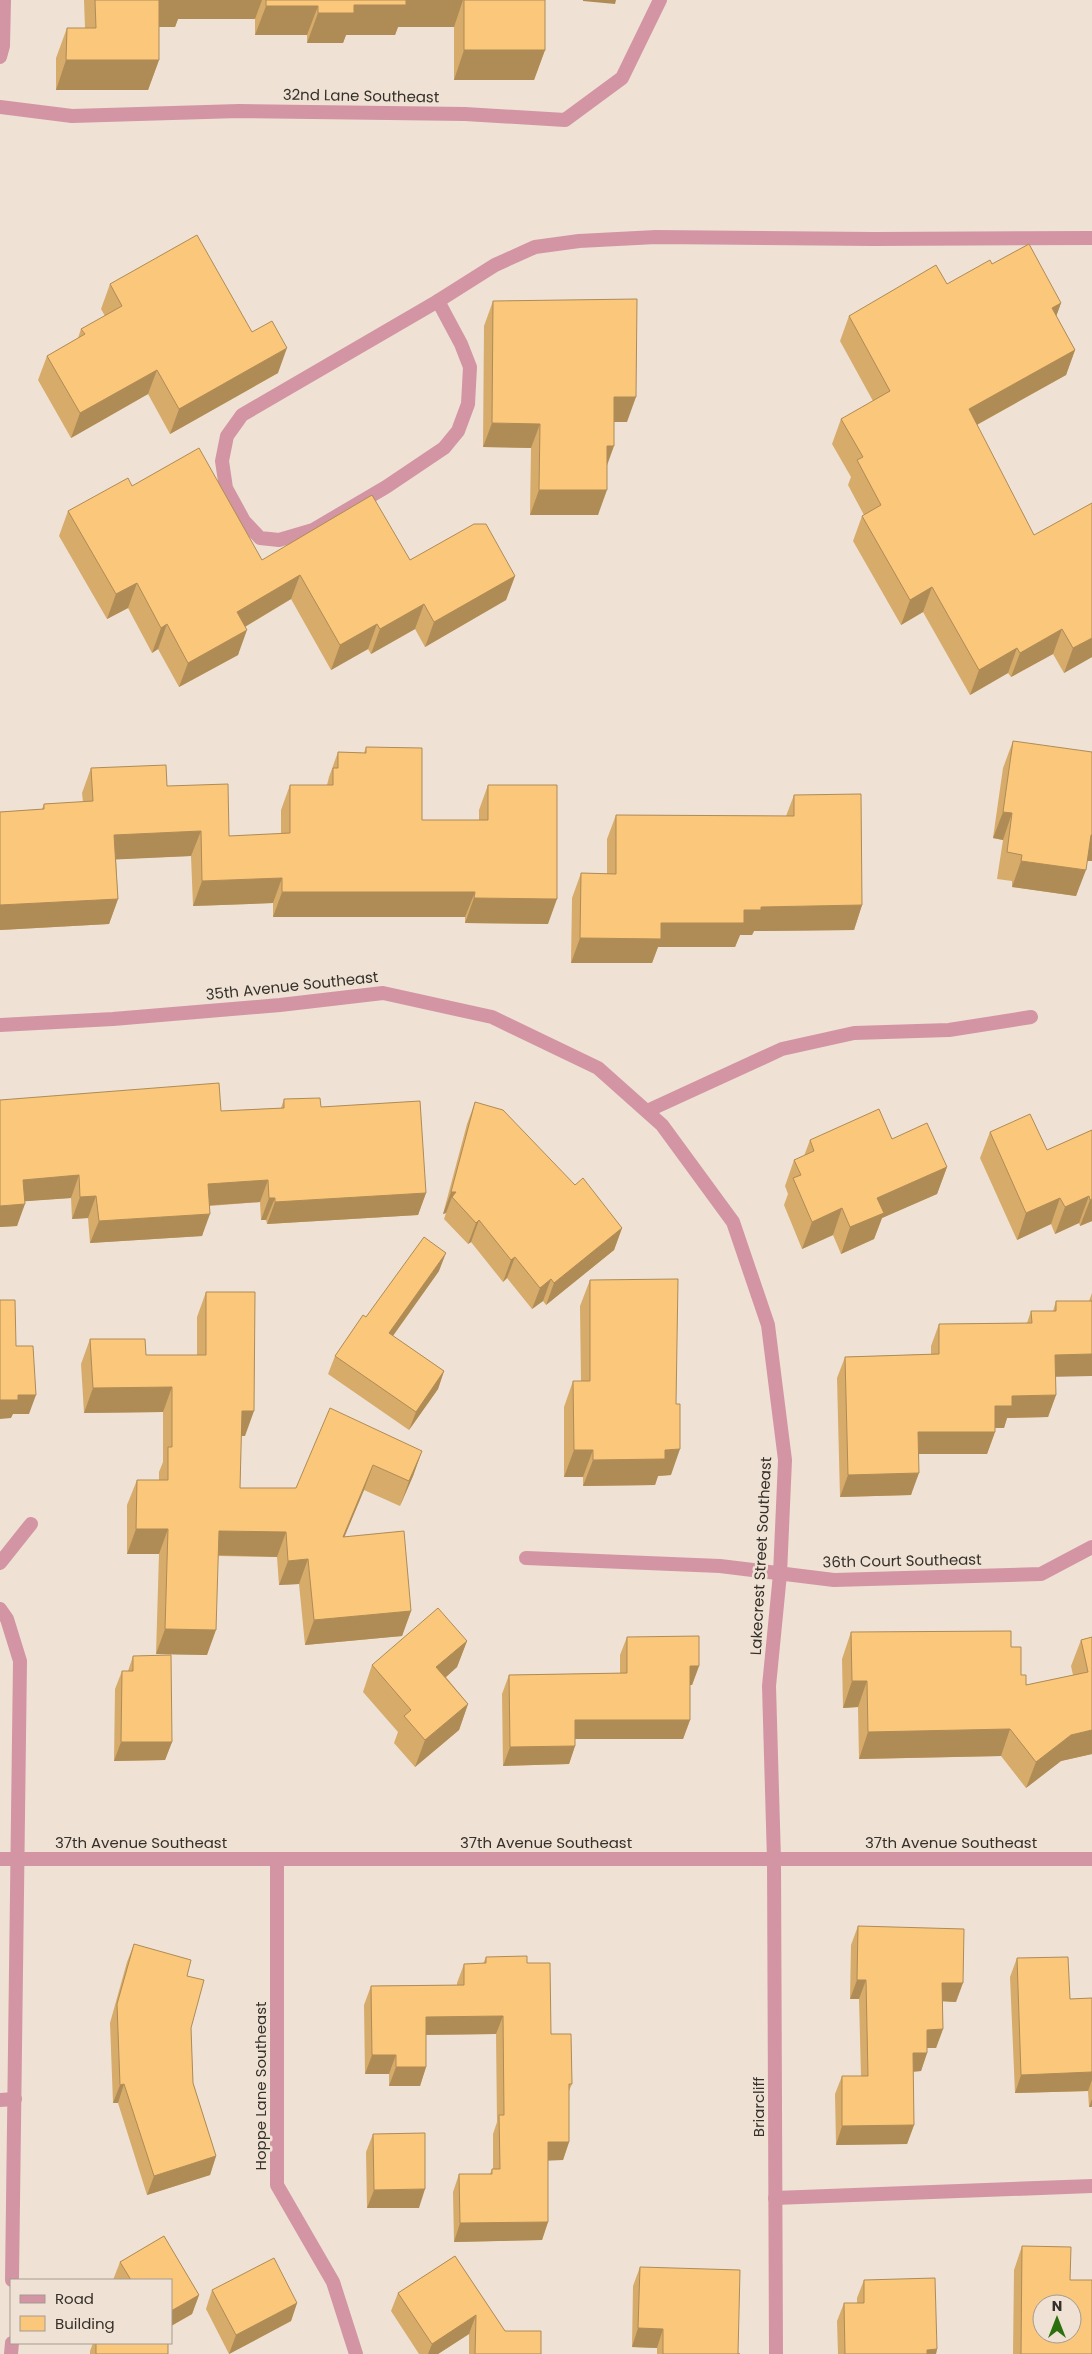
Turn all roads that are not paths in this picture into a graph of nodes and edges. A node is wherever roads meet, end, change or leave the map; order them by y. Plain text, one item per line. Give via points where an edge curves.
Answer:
1 (4, 0) edge
2 (660, 0) edge
3 (0, 57) edge
4 (0, 107) edge
5 (1092, 238) edge
6 (438, 301) junction
7 (1031, 1017) dead end
8 (0, 1025) edge
9 (647, 1111) junction
10 (31, 1524) dead end
11 (1092, 1547) edge
12 (526, 1558) dead end
13 (0, 1563) edge
14 (780, 1574) junction
15 (0, 1610) edge
16 (0, 1859) edge
17 (19, 1859) junction
18 (277, 1859) junction
19 (1092, 1859) edge
20 (774, 1860) junction
21 (15, 2099) junction
22 (0, 2100) edge
23 (1092, 2186) edge
24 (775, 2198) junction
25 (12, 2279) edge
26 (356, 2354) edge
27 (776, 2354) edge

1 - 3 street
2 - 4 street, 32nd Lane Southeast via 622,78 565,120 465,114 239,111 72,116
5 - 6 street via 656,237 579,240 535,247 495,265
6 - 6 street via 242,415 227,436 222,460 226,488 244,521 260,538 279,540 313,530 444,448 458,431 468,404 470,367
7 - 9 street via 949,1030 854,1033 782,1049
8 - 9 street, 35th Avenue Southeast via 280,1005 383,992 492,1017 598,1068
9 - 14 street, Lakecrest Street Southeast via 662,1125 733,1222 768,1325 785,1460
10 - 13 street
11 - 14 street, 36th Court Southeast via 1041,1574 834,1580
12 - 14 street, 36th Court Southeast via 720,1566
14 - 20 street, Lakecrest Street Southeast via 769,1686
15 - 17 street via 7,1619 20,1661
16 - 17 street, 37th Avenue Southeast
17 - 18 street, 37th Avenue Southeast
17 - 21 street
18 - 20 street, 37th Avenue Southeast
18 - 26 street, Hoppe Lane Southeast via 277,2185 333,2282
19 - 20 street, 37th Avenue Southeast
20 - 24 street, Briarcliff
21 - 22 street
21 - 25 street
23 - 24 street
24 - 27 street, Briarcliff

